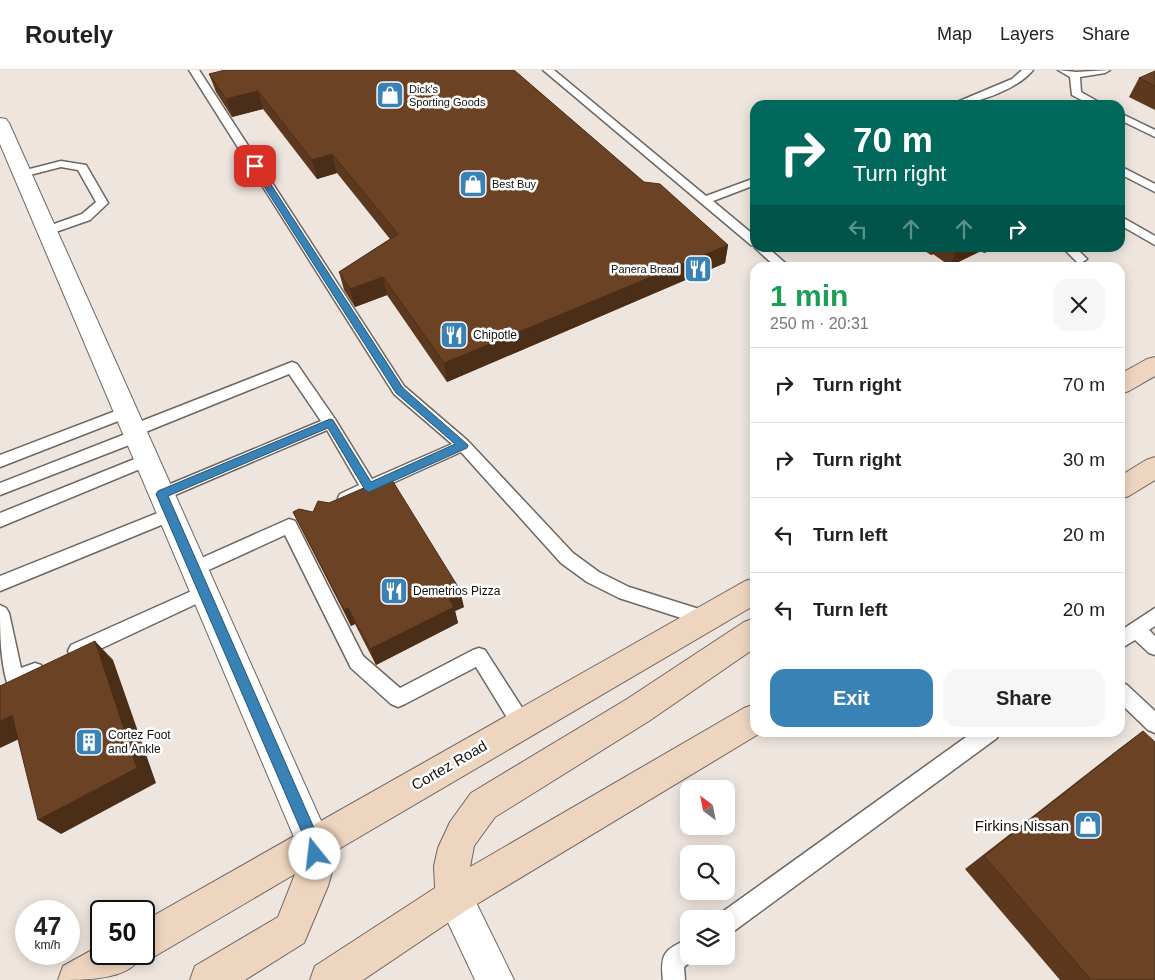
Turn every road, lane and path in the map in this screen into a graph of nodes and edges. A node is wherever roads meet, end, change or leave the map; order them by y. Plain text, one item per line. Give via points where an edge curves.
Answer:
1 (194, 70) edge
2 (548, 70) edge
3 (1028, 70) edge
4 (1063, 70) edge
5 (1105, 70) edge
6 (1075, 75) junction
7 (968, 100) edge
8 (1089, 100) edge
9 (1125, 119) edge
10 (0, 123) edge
11 (1155, 134) edge
12 (1125, 172) edge
13 (22, 174) junction
14 (750, 183) edge
15 (1155, 189) edge
16 (705, 200) junction
17 (1125, 223) edge
18 (47, 231) junction
19 (750, 238) edge
20 (1155, 241) edge
21 (766, 252) edge
22 (1073, 252) edge
23 (1081, 259) dead end
24 (778, 262) edge
25 (1155, 365) edge
26 (1125, 382) edge
27 (330, 423) junction
28 (132, 426) junction
29 (463, 445) junction
30 (147, 460) junction
31 (0, 461) edge
32 (1155, 467) edge
33 (1125, 486) edge
34 (369, 487) junction
35 (0, 490) edge
36 (166, 504) junction
37 (334, 504) edge
38 (307, 517) edge
39 (0, 520) edge
40 (289, 526) junction
41 (200, 581) junction
42 (0, 584) edge
43 (750, 593) edge
44 (0, 613) edge
45 (1155, 616) edge
46 (706, 618) junction
47 (1136, 630) junction
48 (750, 634) edge
49 (1125, 638) edge
50 (1155, 647) edge
51 (1125, 696) edge
52 (750, 722) edge
53 (521, 723) junction
54 (1155, 724) edge
55 (983, 737) edge
56 (314, 844) junction
57 (454, 897) junction
58 (735, 916) edge
59 (155, 936) edge
60 (680, 956) edge
61 (103, 965) edge
62 (76, 980) edge
63 (209, 980) edge
64 (329, 980) edge
65 (495, 980) edge
66 (674, 980) edge

1 - 29 lane via 399,390
2 - 16 lane
3 - 7 lane via 1016,81
4 - 6 lane
5 - 6 lane
6 - 8 lane via 1076,93
9 - 11 lane
10 - 13 street
12 - 15 lane
13 - 18 street
13 - 18 lane via 61,164 82,167 102,203 86,217
14 - 16 lane
16 - 19 lane
17 - 20 lane
18 - 28 street
21 - 24 lane
22 - 23 lane
25 - 26 main road
27 - 28 lane via 292,367
27 - 34 lane
27 - 36 lane
28 - 30 street
28 - 31 lane
28 - 35 lane
29 - 34 lane
29 - 46 lane via 567,558 592,577 625,593
30 - 36 street
30 - 39 lane
32 - 33 main road
34 - 37 lane
36 - 41 street
36 - 42 lane
38 - 40 lane
40 - 41 lane
40 - 53 lane via 357,662 398,698 479,656
41 - 44 lane via 56,661 15,680
41 - 56 street
43 - 46 main road, Cortez Road
45 - 47 lane
46 - 53 main road, Cortez Road
47 - 49 lane
47 - 50 lane
48 - 57 main road via 638,710 483,805 456,848 452,866
51 - 54 lane
52 - 57 main road
53 - 56 main road, Cortez Road
55 - 58 lane
56 - 59 main road, Cortez Road
56 - 63 main road via 316,864 310,886 290,930
57 - 64 main road
57 - 65 street
60 - 66 lane via 672,962
61 - 62 main road

